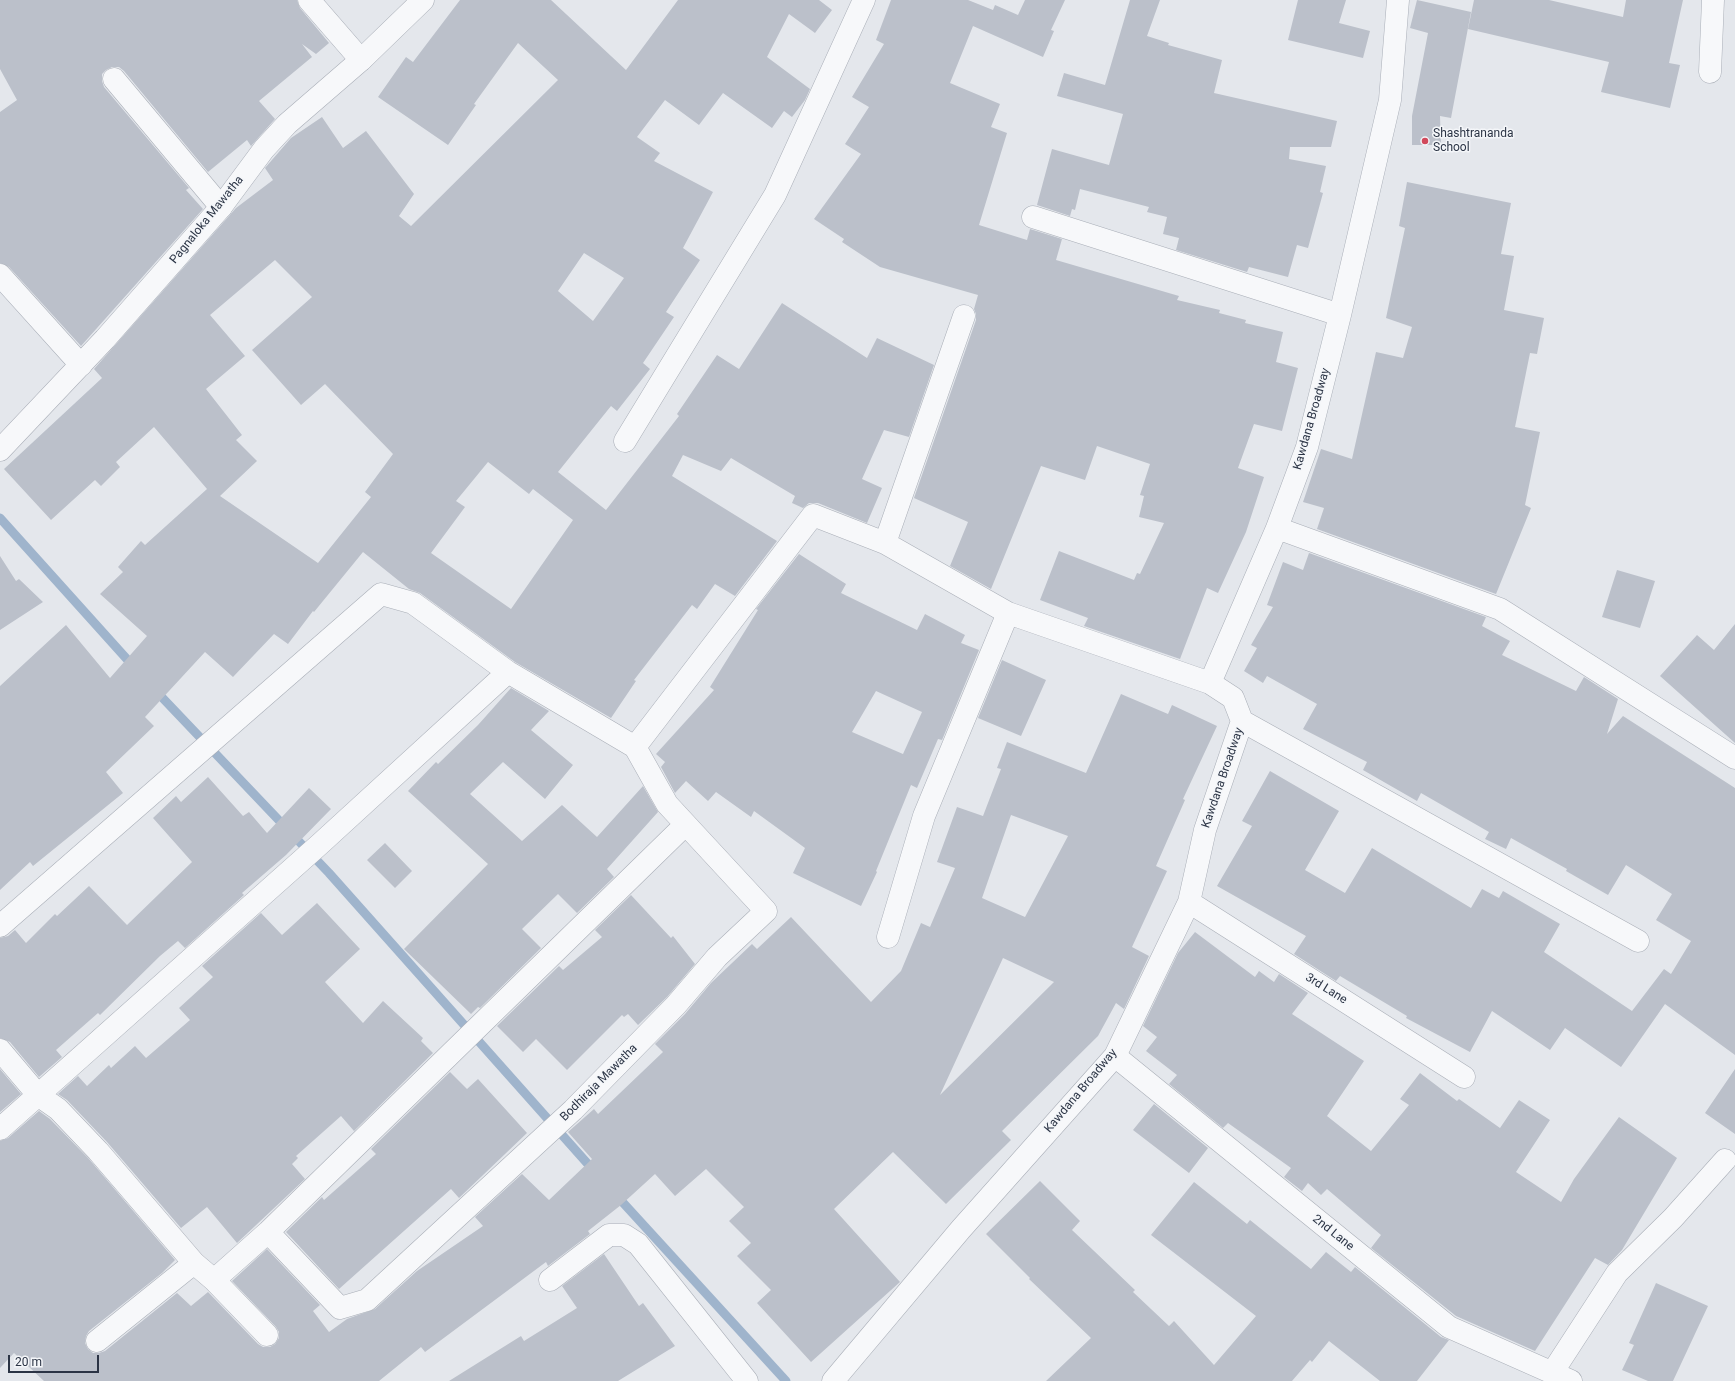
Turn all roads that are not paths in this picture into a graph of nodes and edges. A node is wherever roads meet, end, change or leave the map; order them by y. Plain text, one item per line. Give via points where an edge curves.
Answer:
1 (309, 0) edge
2 (424, 0) edge
3 (864, 0) edge
4 (1398, 0) edge
5 (1713, 0) edge
6 (361, 60) junction
7 (1710, 72) dead end
8 (114, 79) dead end
9 (221, 207) junction
10 (1032, 217) dead end
11 (0, 275) edge
12 (964, 316) dead end
13 (1340, 316) junction
14 (81, 365) junction
15 (625, 441) dead end
16 (0, 450) edge
17 (1277, 528) junction
18 (885, 543) junction
19 (1008, 613) junction
20 (508, 672) junction
21 (1210, 683) junction
22 (1242, 721) junction
23 (635, 747) junction
24 (1735, 758) edge
25 (685, 825) junction
26 (1189, 902) junction
27 (0, 926) edge
28 (888, 937) dead end
29 (1638, 941) dead end
30 (0, 1050) edge
31 (1115, 1056) junction
32 (1464, 1077) dead end
33 (38, 1095) junction
34 (0, 1129) edge
35 (1725, 1160) dead end
36 (268, 1232) junction
37 (194, 1263) junction
38 (214, 1280) junction
39 (550, 1280) dead end
40 (267, 1335) dead end
41 (97, 1341) dead end
42 (1561, 1377) edge
43 (747, 1381) edge
44 (833, 1381) edge

1 - 6 street
2 - 6 street, Pagnaloka Mawatha
3 - 15 street via 775,195
4 - 13 street, Kawdana Broadway via 1390,100
5 - 7 street
6 - 9 street, Pagnaloka Mawatha via 287,124 264,149
8 - 9 street
9 - 14 street, Pagnaloka Mawatha
10 - 13 street
11 - 14 street
12 - 18 street
13 - 17 street, Kawdana Broadway via 1307,447
14 - 16 street, Pagnaloka Mawatha
17 - 21 street, Kawdana Broadway
17 - 24 street via 1500,609
18 - 19 street
18 - 23 street via 813,515
19 - 21 street
19 - 28 street via 924,816
20 - 23 street
20 - 27 street via 414,603 381,594
20 - 33 street via 320,844
21 - 22 street, Kawdana Broadway via 1233,698
22 - 26 street, Kawdana Broadway via 1205,830
22 - 29 street
23 - 25 street, Bodhiraja Mawatha via 667,804
25 - 36 street
25 - 36 street, Bodhiraja Mawatha via 766,911 718,957 676,1006 573,1110 367,1300 340,1308
26 - 31 street, Kawdana Broadway
26 - 32 street, 3rd Lane
30 - 33 street
31 - 42 street, 2nd Lane via 1449,1327
31 - 44 street, Kawdana Broadway via 961,1229
33 - 34 street
33 - 37 street via 58,1109 98,1151
35 - 42 street via 1673,1218 1617,1273
36 - 38 street
37 - 38 street
37 - 41 street
38 - 40 street
39 - 43 street via 609,1236 624,1236 638,1244

